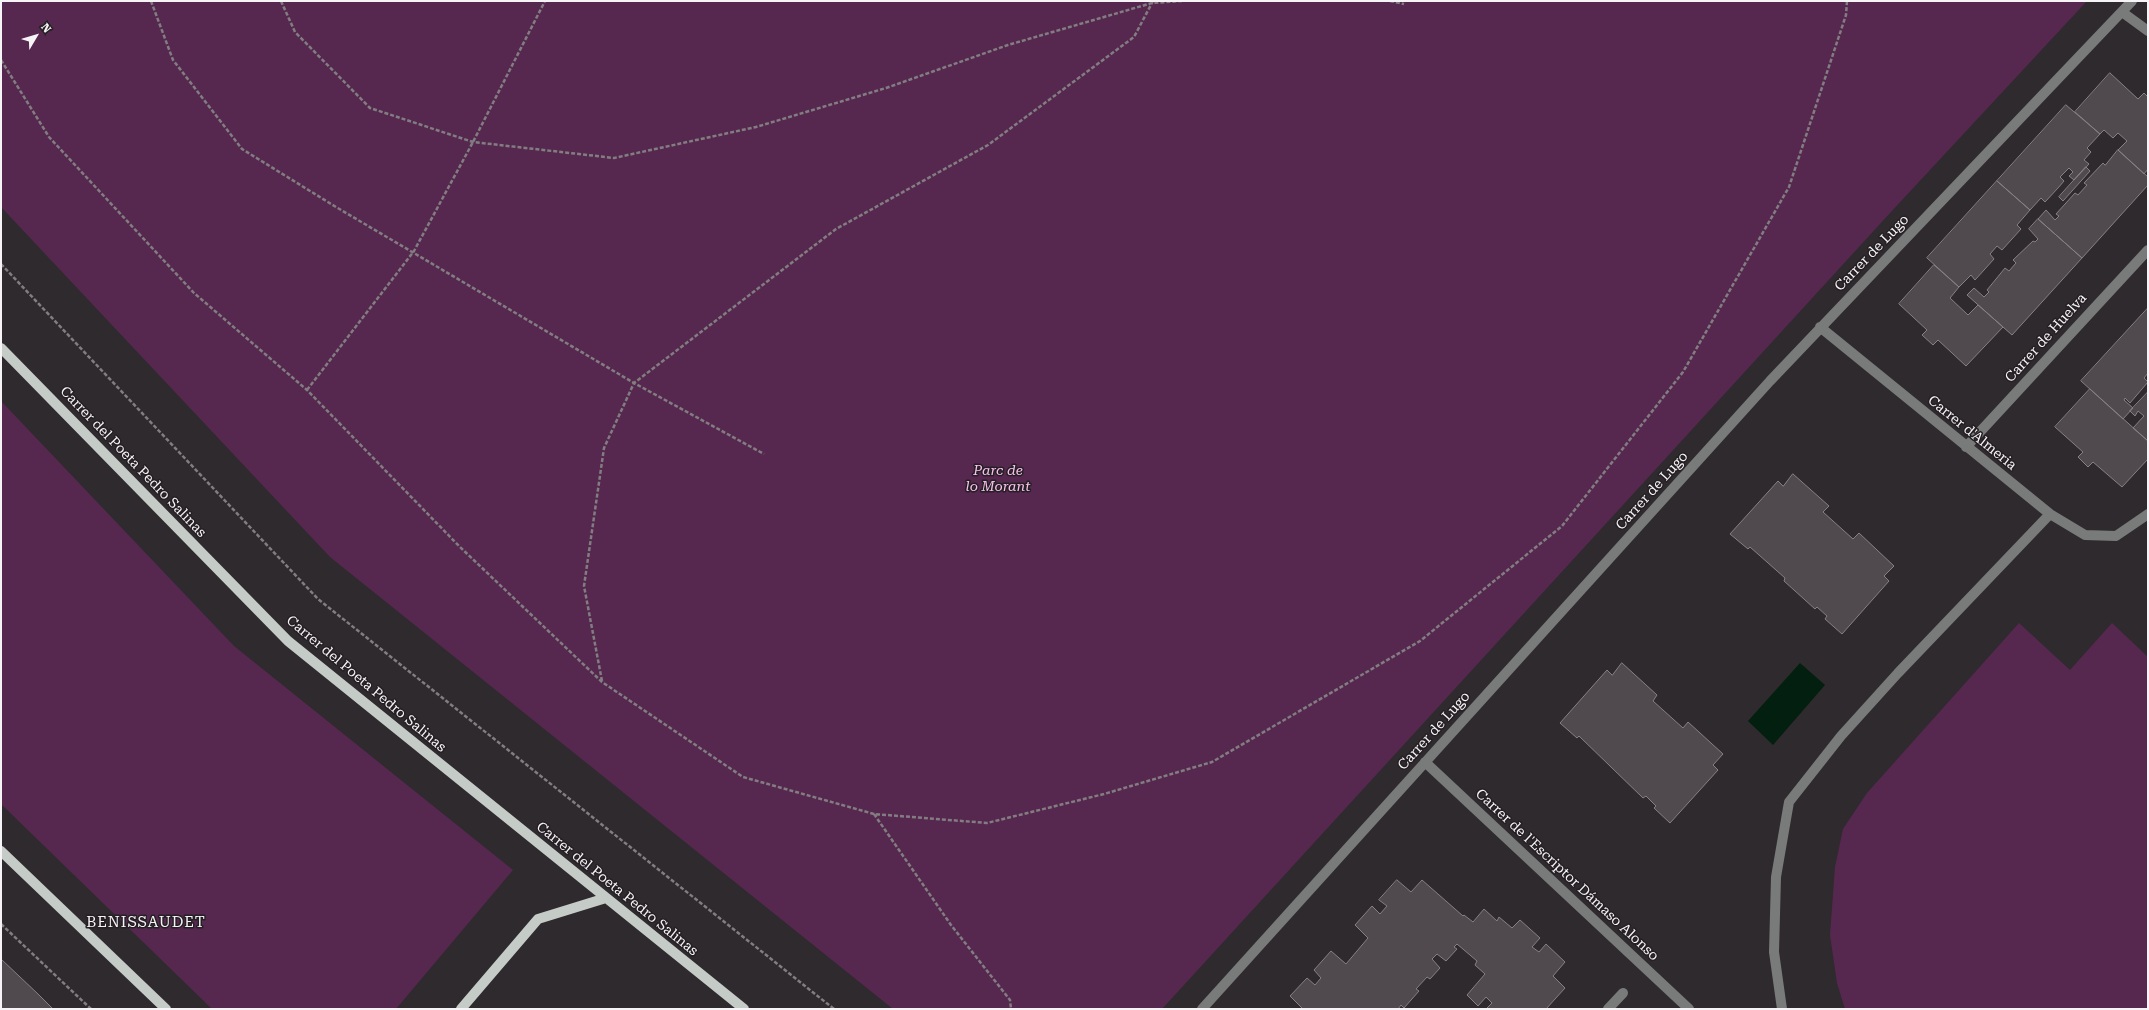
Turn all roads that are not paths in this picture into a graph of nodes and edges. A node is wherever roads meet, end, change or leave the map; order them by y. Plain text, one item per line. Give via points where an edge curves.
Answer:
1 (2132, 1) edge
2 (2122, 12) junction
3 (2148, 31) edge
4 (2148, 250) edge
5 (1820, 327) junction
6 (1, 348) edge
7 (1966, 447) junction
8 (2050, 514) junction
9 (2148, 514) edge
10 (1424, 762) junction
11 (1, 851) edge
12 (606, 898) junction
13 (1623, 993) dead end
14 (166, 1009) edge
15 (461, 1009) edge
16 (744, 1009) edge
17 (1202, 1009) edge
18 (1608, 1009) edge
19 (1689, 1009) edge
20 (1782, 1009) edge

1 - 2 street, Carrer de Lugo
2 - 3 street
2 - 5 street, Carrer de Lugo
4 - 7 street, Carrer de Huelva
5 - 7 street, Carrer d'Almeria
5 - 10 street, Carrer de Lugo
6 - 12 main road, Carrer del Poeta Pedro Salinas via 288,641
7 - 8 street, Carrer d'Almeria
8 - 9 street, Carrer d'Almeria via 2085,535 2116,536
8 - 20 street via 1841,736 1789,802 1776,877 1774,952
10 - 17 street, Carrer de Lugo
10 - 19 street, Carrer de l'Escriptor Dámaso Alonso
11 - 14 main road
12 - 15 main road via 538,919
12 - 16 main road, Carrer del Poeta Pedro Salinas
13 - 18 street

